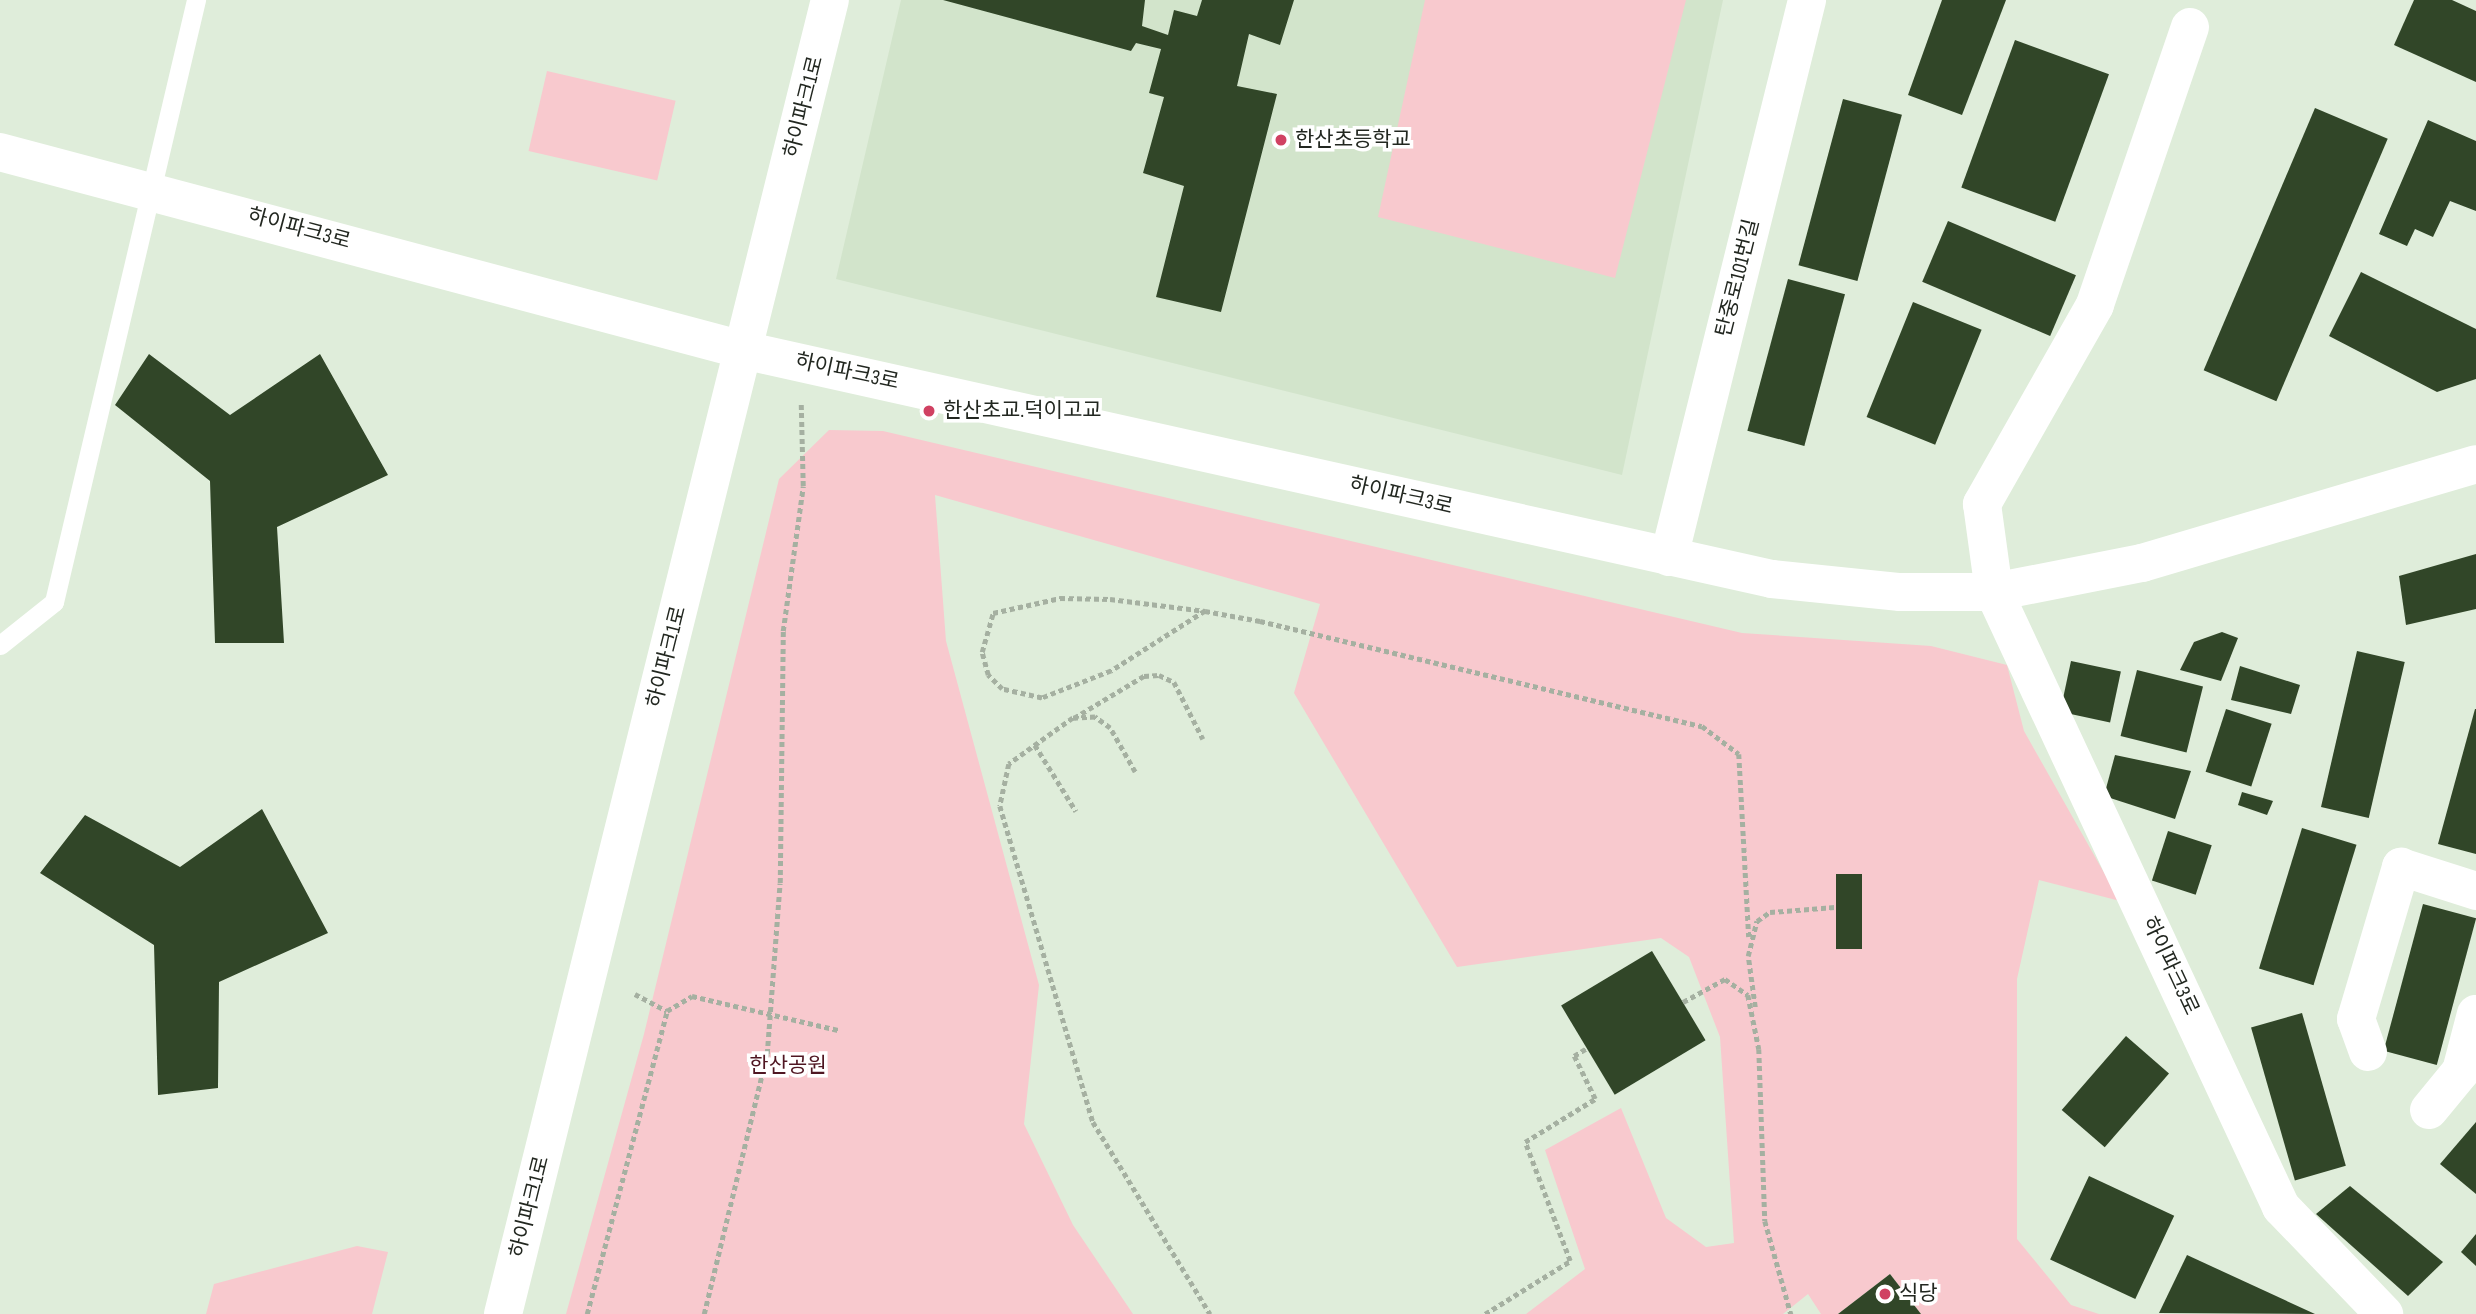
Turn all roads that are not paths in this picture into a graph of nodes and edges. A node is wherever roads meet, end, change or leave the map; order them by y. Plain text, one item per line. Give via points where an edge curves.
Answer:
1 (196, 0) edge
2 (830, 0) edge
3 (1807, 0) edge
4 (2190, 27) dead end
5 (0, 152) edge
6 (149, 190) junction
7 (743, 350) junction
8 (2476, 464) edge
9 (1669, 556) junction
10 (1994, 592) junction
11 (0, 645) edge
12 (2476, 891) edge
13 (2476, 1014) edge
14 (2368, 1052) dead end
15 (2429, 1110) dead end
16 (503, 1314) edge
17 (2384, 1314) edge

1 - 6 lane
2 - 7 street, 하이파크1로
3 - 9 street, 탄중로101번길
4 - 10 street via 2095,305 1982,504
5 - 6 street, 하이파크3로
6 - 7 street, 하이파크3로
6 - 11 lane via 54,602
7 - 9 street, 하이파크3로
7 - 16 street, 하이파크1로
8 - 10 street, 하이파크3로 via 2142,563
9 - 10 street, 하이파크3로 via 1772,579 1900,592
10 - 17 street, 하이파크3로 via 2281,1207
12 - 14 street via 2402,867 2356,1019
13 - 15 street via 2461,1071

